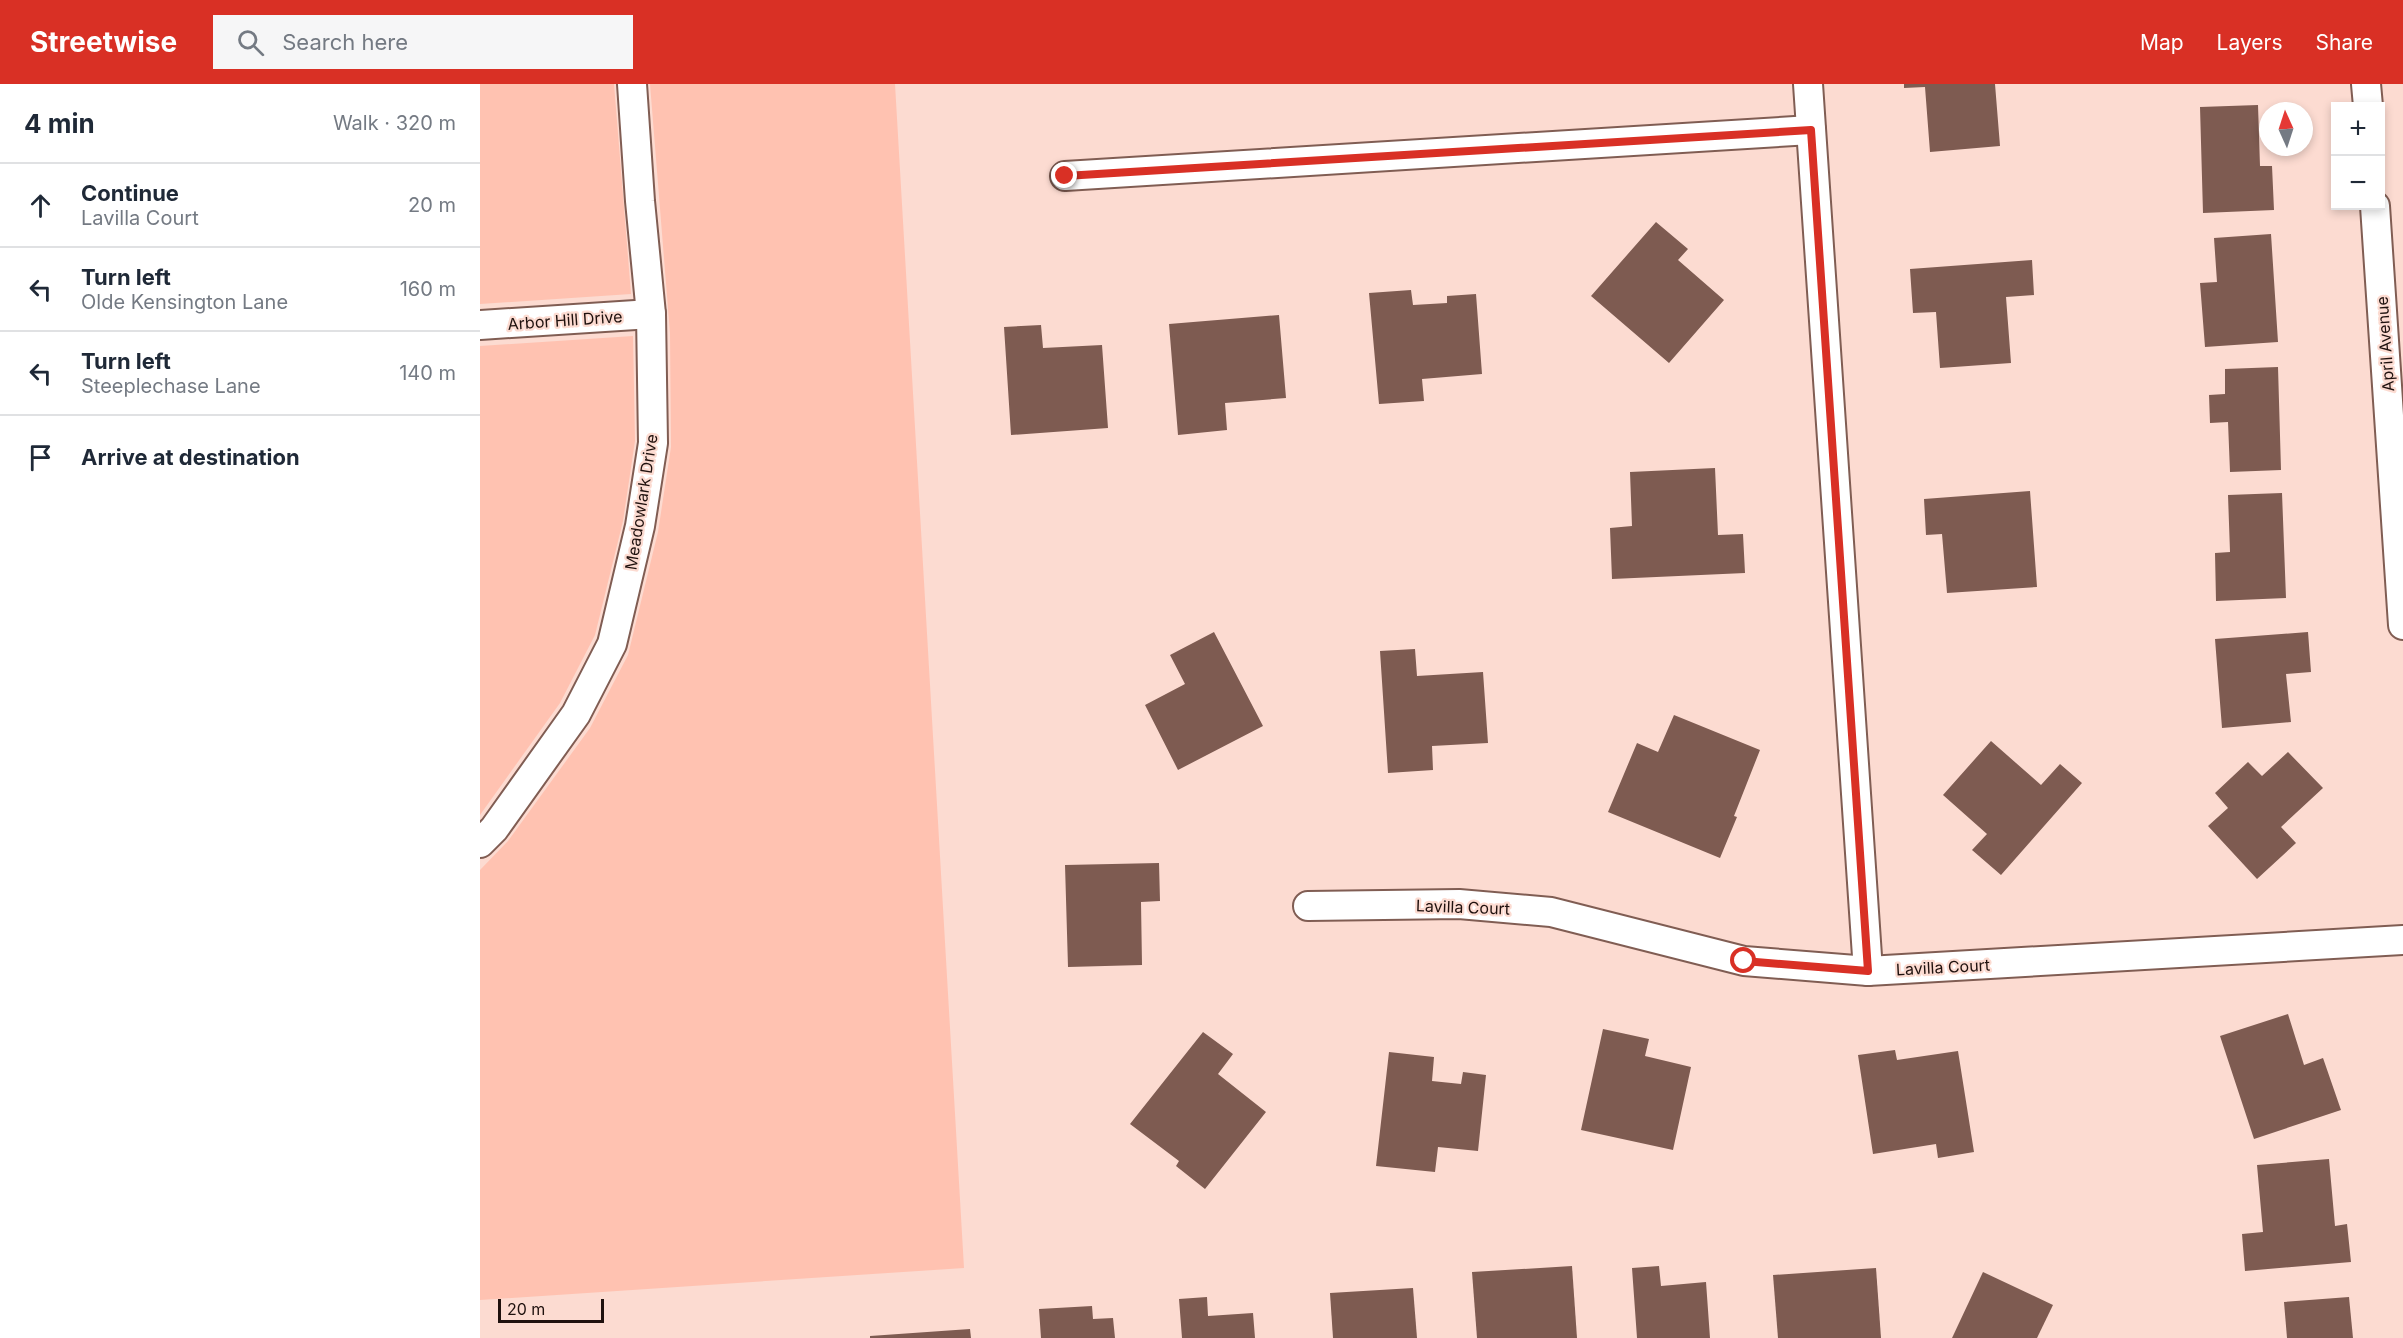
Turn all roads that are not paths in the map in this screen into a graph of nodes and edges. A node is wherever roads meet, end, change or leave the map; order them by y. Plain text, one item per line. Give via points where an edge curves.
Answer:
1 (632, 84) edge
2 (1808, 84) edge
3 (2366, 84) edge
4 (2368, 102) edge
5 (1811, 130) junction
6 (1065, 176) dead end
7 (2375, 210) edge
8 (651, 314) junction
9 (480, 325) edge
10 (2395, 383) edge
11 (2403, 625) edge
12 (480, 843) edge
13 (1308, 906) dead end
14 (2403, 940) edge
15 (1868, 971) junction

1 - 8 street, Meadowlark Drive
2 - 5 street
3 - 4 street
5 - 6 street
5 - 15 street
7 - 10 street, April Avenue
8 - 9 street, Arbor Hill Drive
8 - 12 street, Meadowlark Drive via 653,443 640,526 612,644 576,714
10 - 11 street, April Avenue
13 - 15 street, Lavilla Court via 1459,904 1551,912 1744,961
14 - 15 street, Lavilla Court

